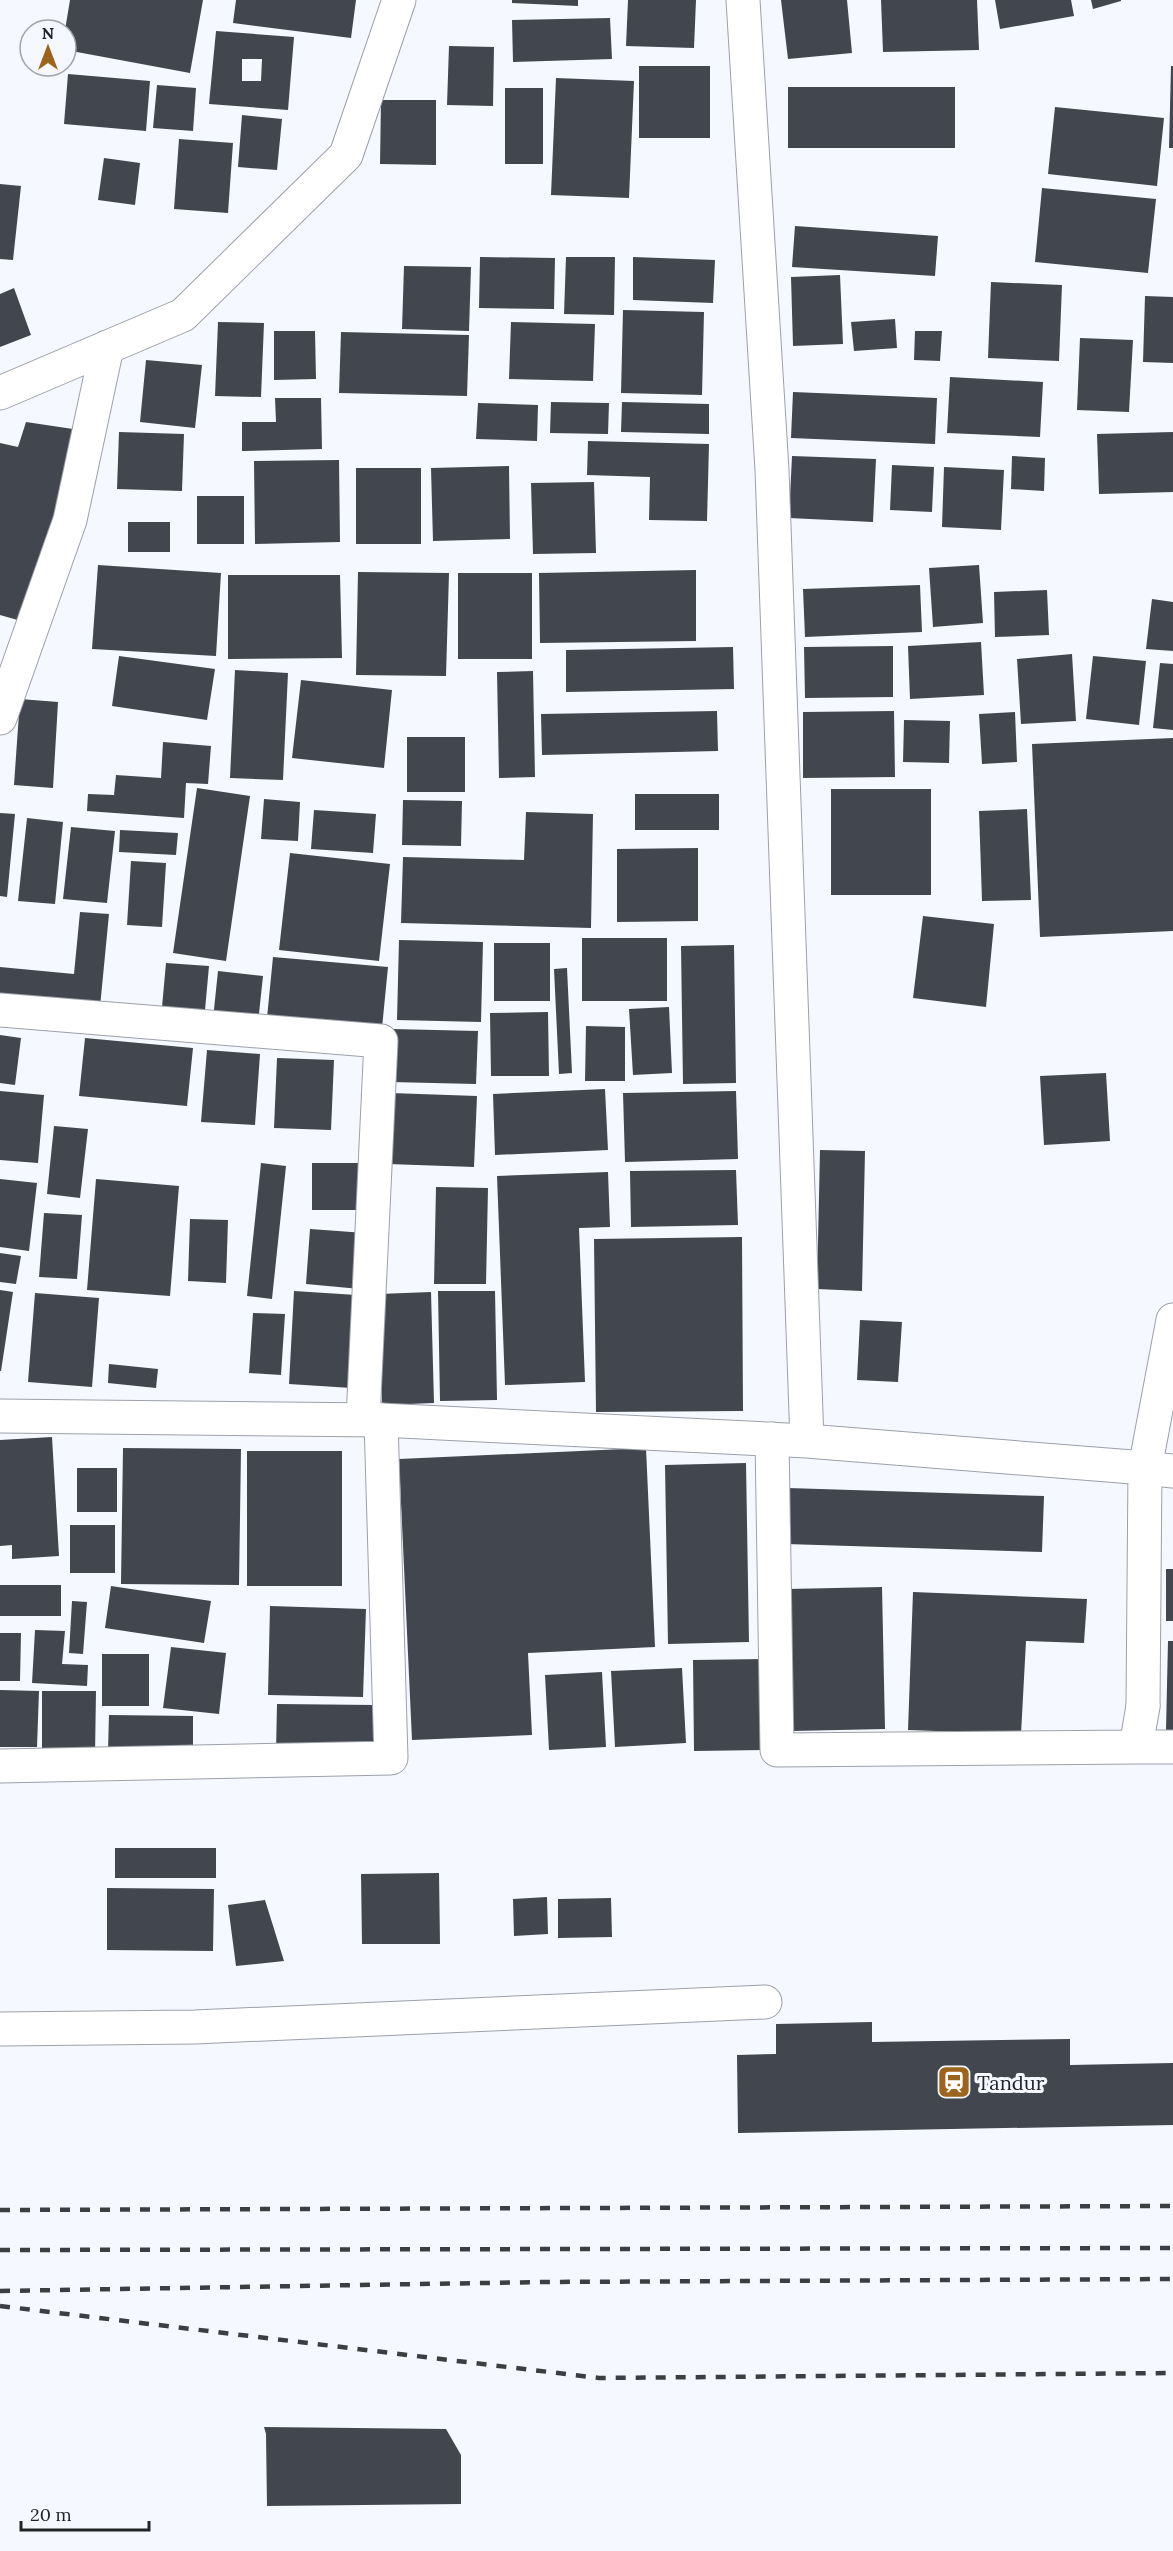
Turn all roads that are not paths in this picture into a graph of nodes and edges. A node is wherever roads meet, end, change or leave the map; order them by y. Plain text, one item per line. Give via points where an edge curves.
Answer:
1 (399, 0) edge
2 (743, 0) edge
3 (107, 347) junction
4 (0, 393) edge
5 (0, 718) edge
6 (0, 1010) edge
7 (1173, 1320) edge
8 (0, 1416) edge
9 (372, 1419) junction
10 (772, 1439) junction
11 (807, 1441) junction
12 (1159, 1469) edge
13 (1136, 1748) junction
14 (1173, 1748) edge
15 (0, 1766) edge
16 (765, 2002) dead end
17 (0, 2029) edge

1 - 3 street via 346,155 183,315
2 - 11 street via 772,470
3 - 4 street
3 - 5 street via 70,520
6 - 9 street via 381,1041
7 - 12 street
8 - 9 street
9 - 10 street
9 - 15 street via 391,1758
10 - 11 street
10 - 13 street via 777,1750
11 - 12 street
12 - 13 street via 1143,1706
13 - 14 street
16 - 17 street via 195,2027

